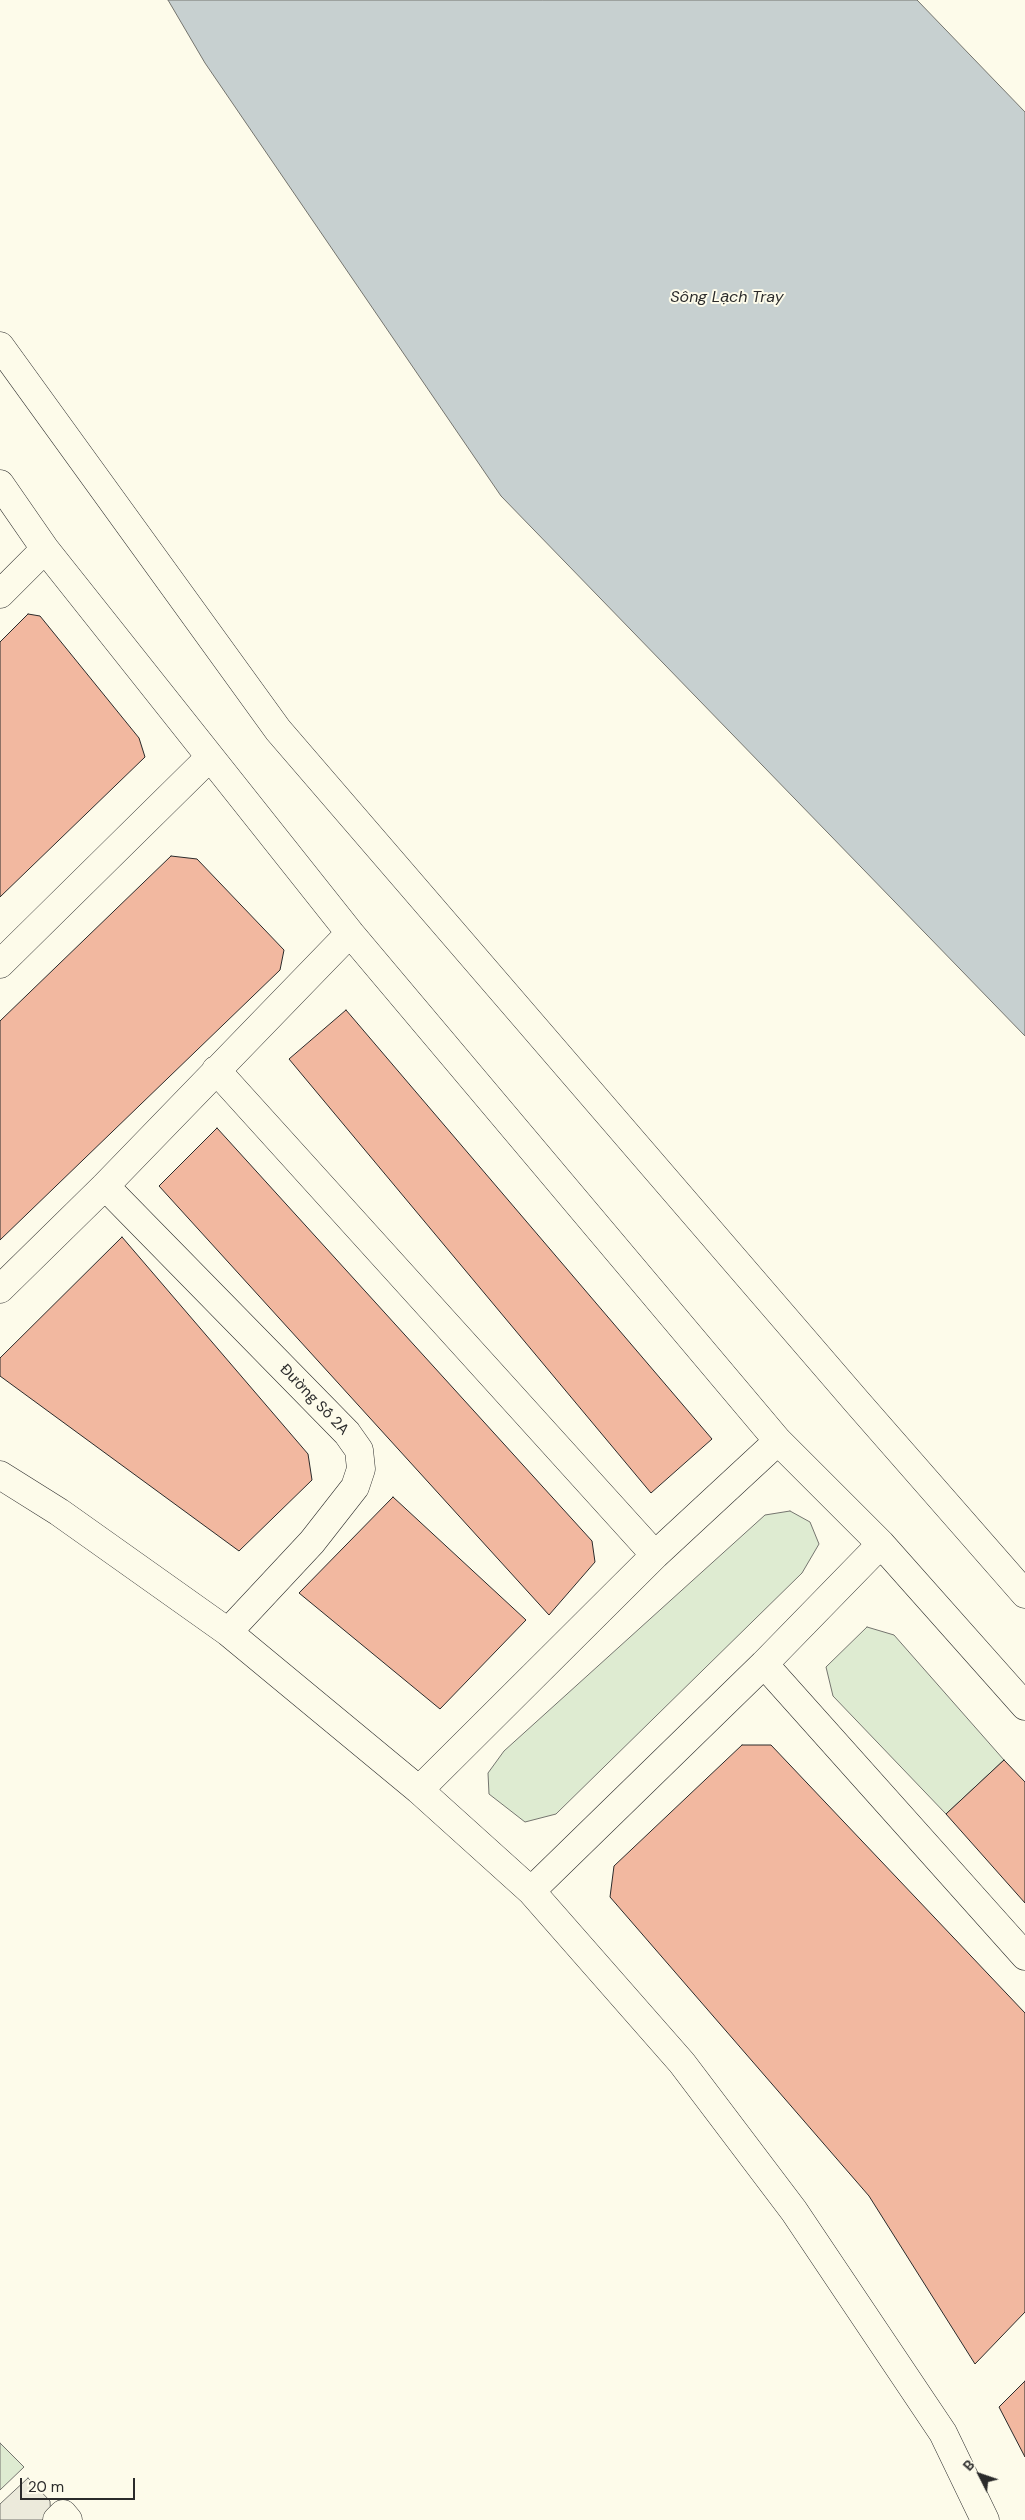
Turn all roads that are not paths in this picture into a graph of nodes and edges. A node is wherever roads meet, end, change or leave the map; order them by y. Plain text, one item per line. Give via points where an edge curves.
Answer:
1 (0, 346) edge
2 (0, 484) edge
3 (45, 549) junction
4 (0, 594) edge
5 (210, 757) junction
6 (350, 933) junction
7 (0, 964) edge
8 (216, 1070) junction
9 (105, 1186) junction
10 (0, 1289) edge
11 (778, 1441) junction
12 (0, 1475) edge
13 (881, 1544) junction
14 (655, 1555) junction
15 (1025, 1594) edge
16 (228, 1632) junction
17 (764, 1664) junction
18 (1025, 1706) edge
19 (419, 1790) junction
20 (531, 1891) junction
21 (1025, 1956) edge
22 (57, 2520) edge
23 (68, 2520) edge
24 (985, 2520) edge

1 - 15 street via 278,730
2 - 3 street
3 - 4 street
3 - 5 street
5 - 6 street
5 - 7 street
6 - 8 street
6 - 11 street
8 - 9 street
8 - 14 street
9 - 10 street
9 - 16 street, Đường Số 2A via 347,1433 359,1450 361,1469 355,1488 312,1542
11 - 13 street
11 - 14 street
12 - 16 street via 59,1512
13 - 17 street
13 - 18 street
14 - 19 street
16 - 19 street
17 - 20 street
17 - 21 street
19 - 20 street
20 - 24 street via 682,2064 794,2210 943,2433
22 - 23 street via 63,2514

